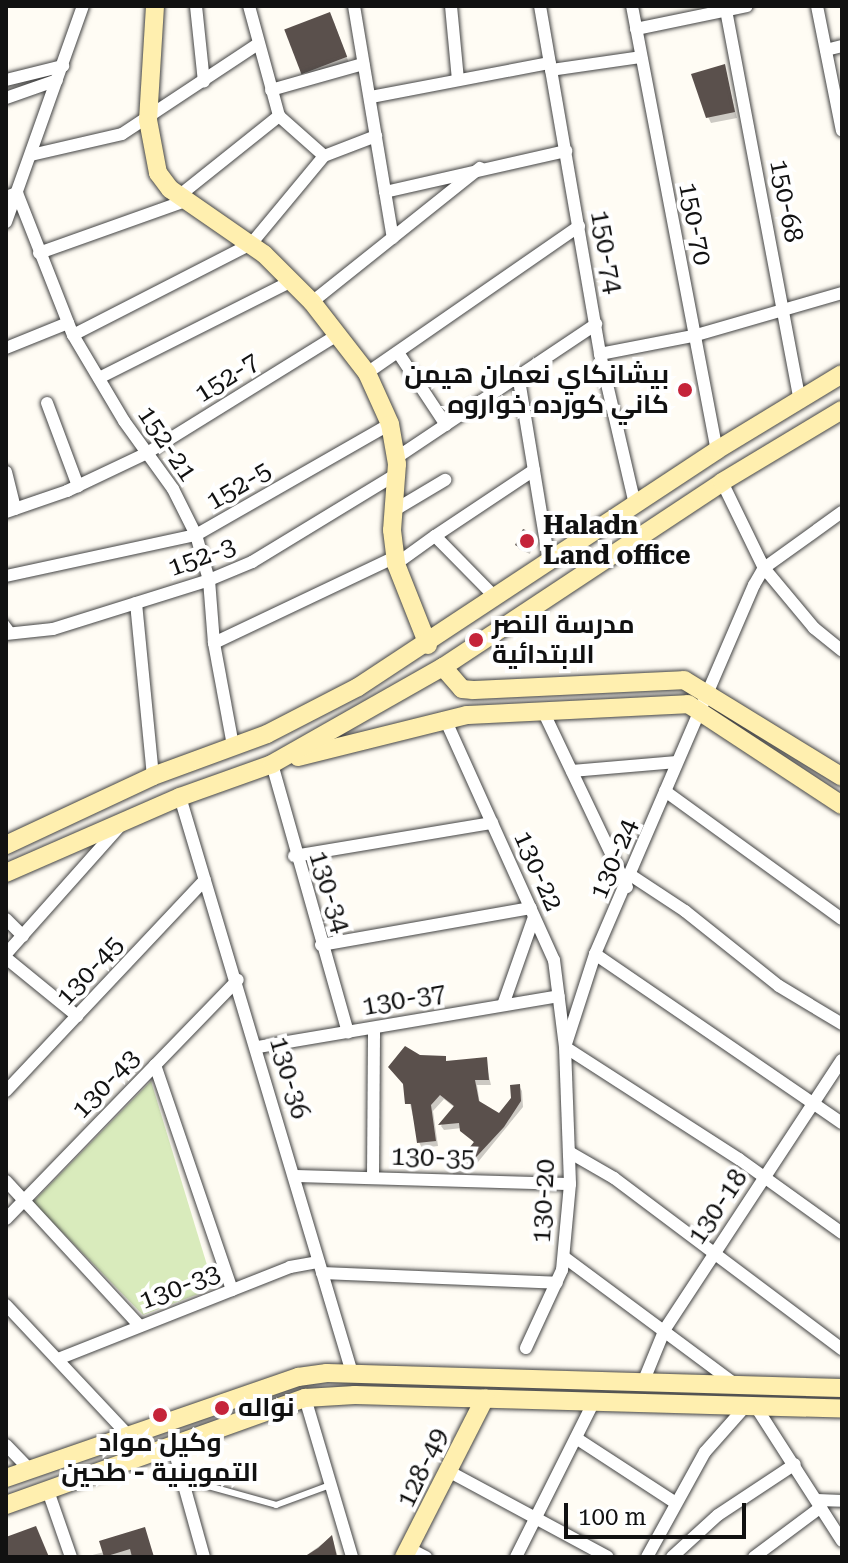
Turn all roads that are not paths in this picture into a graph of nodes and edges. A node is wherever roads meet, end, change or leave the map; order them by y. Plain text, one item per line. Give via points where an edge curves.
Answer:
1 (83, 6) edge
2 (155, 6) edge
3 (196, 6) edge
4 (249, 6) edge
5 (354, 6) edge
6 (451, 6) edge
7 (540, 6) edge
8 (632, 6) edge
9 (747, 6) edge
10 (817, 6) edge
11 (726, 10) junction
12 (636, 29) junction
13 (258, 44) junction
14 (842, 46) edge
15 (826, 50) junction
16 (641, 57) junction
17 (363, 64) junction
18 (63, 66) junction
19 (551, 67) junction
20 (6, 80) edge
21 (57, 80) junction
22 (458, 80) junction
23 (204, 82) junction
24 (271, 90) junction
25 (371, 97) junction
26 (6, 98) edge
27 (279, 116) junction
28 (148, 120) junction
29 (842, 128) edge
30 (376, 136) junction
31 (566, 151) junction
32 (31, 155) junction
33 (324, 156) junction
34 (480, 168) junction
35 (385, 192) junction
36 (11, 195) edge
37 (184, 197) junction
38 (6, 222) edge
39 (579, 226) junction
40 (393, 238) junction
41 (251, 244) junction
42 (39, 253) junction
43 (292, 281) junction
44 (842, 293) edge
45 (312, 302) junction
46 (785, 309) junction
47 (596, 324) junction
48 (71, 329) junction
49 (339, 334) junction
50 (693, 336) junction
51 (6, 348) edge
52 (399, 354) junction
53 (600, 354) junction
54 (367, 373) junction
55 (842, 374) edge
56 (99, 378) junction
57 (519, 380) junction
58 (800, 400) junction
59 (47, 403) dead end
60 (842, 410) edge
61 (390, 424) junction
62 (446, 425) junction
63 (717, 450) junction
64 (147, 453) junction
65 (396, 466) junction
66 (534, 470) junction
67 (6, 472) edge
68 (445, 480) dead end
69 (722, 482) junction
70 (78, 486) junction
71 (635, 504) junction
72 (10, 511) edge
73 (393, 511) junction
74 (842, 512) edge
75 (598, 528) junction
76 (196, 535) junction
77 (435, 536) junction
78 (613, 554) junction
79 (396, 560) junction
80 (549, 561) junction
81 (764, 568) junction
82 (6, 576) edge
83 (209, 580) junction
84 (494, 596) junction
85 (136, 603) junction
86 (9, 630) edge
87 (214, 643) junction
88 (428, 645) junction
89 (841, 647) edge
90 (443, 667) junction
91 (706, 689) junction
92 (697, 709) junction
93 (543, 711) junction
94 (445, 719) junction
95 (233, 746) junction
96 (677, 762) junction
97 (272, 764) junction
98 (572, 771) junction
99 (153, 776) junction
100 (842, 777) edge
101 (665, 791) junction
102 (180, 797) junction
103 (842, 805) edge
104 (125, 820) junction
105 (492, 823) junction
106 (6, 845) edge
107 (294, 856) junction
108 (6, 873) edge
109 (205, 880) junction
110 (630, 882) junction
111 (532, 913) junction
112 (6, 919) edge
113 (842, 919) edge
114 (23, 936) junction
115 (321, 945) junction
116 (595, 954) junction
117 (6, 956) edge
118 (238, 980) junction
119 (559, 996) junction
120 (503, 1005) junction
121 (77, 1016) junction
122 (842, 1024) edge
123 (374, 1028) junction
124 (348, 1032) junction
125 (258, 1047) junction
126 (565, 1047) junction
127 (842, 1060) edge
128 (155, 1065) junction
129 (6, 1091) edge
130 (814, 1104) junction
131 (842, 1123) edge
132 (569, 1152) junction
133 (294, 1176) junction
134 (765, 1176) junction
135 (373, 1178) junction
136 (6, 1181) edge
137 (570, 1184) junction
138 (23, 1201) junction
139 (6, 1219) edge
140 (842, 1233) edge
141 (713, 1254) junction
142 (564, 1257) junction
143 (321, 1268) junction
144 (557, 1283) junction
145 (232, 1290) junction
146 (6, 1305) edge
147 (140, 1326) junction
148 (665, 1329) junction
149 (526, 1348) dead end
150 (842, 1349) edge
151 (58, 1359) junction
152 (352, 1373) junction
153 (457, 1376) junction
154 (642, 1385) junction
155 (737, 1385) junction
156 (842, 1388) edge
157 (455, 1397) junction
158 (305, 1398) junction
159 (485, 1398) junction
160 (593, 1403) junction
161 (751, 1407) junction
162 (842, 1409) edge
163 (186, 1413) junction
164 (126, 1433) junction
165 (576, 1438) junction
166 (191, 1439) junction
167 (6, 1445) edge
168 (173, 1446) junction
169 (795, 1464) junction
170 (29, 1469) junction
171 (450, 1472) junction
172 (6, 1478) edge
173 (331, 1485) junction
174 (184, 1487) junction
175 (48, 1491) junction
176 (842, 1501) edge
177 (674, 1502) junction
178 (819, 1504) junction
179 (6, 1505) edge
180 (535, 1518) junction
181 (842, 1541) edge
182 (410, 1555) edge
183 (71, 1557) edge
184 (204, 1557) edge
185 (352, 1557) edge
186 (516, 1557) edge
187 (608, 1557) edge
188 (647, 1557) edge
189 (672, 1557) edge
190 (754, 1557) edge

1 - 18 street
2 - 28 main road
3 - 23 street
4 - 13 street
5 - 17 street
6 - 22 street
7 - 19 street, 150-74
8 - 12 street, 150-70
9 - 11 street
10 - 15 street
11 - 12 street
11 - 46 street, 150-68
12 - 16 street, 150-70
13 - 23 street
13 - 24 street
14 - 15 street
15 - 29 street
16 - 19 street
16 - 50 street, 150-70
17 - 24 street
17 - 25 street
18 - 20 street
18 - 21 street
19 - 22 street
19 - 31 street, 150-74
21 - 26 street
21 - 32 street
22 - 25 street
23 - 28 street
24 - 27 street
25 - 30 street
27 - 33 street
27 - 37 street
28 - 32 street via 122,134
28 - 37 main road via 158,173
30 - 33 street
30 - 35 street
31 - 34 street
31 - 39 street, 150-74
32 - 36 street
33 - 41 street
34 - 35 street
34 - 40 street
35 - 40 street
36 - 38 street
36 - 42 street, 152-21
37 - 41 main road
37 - 42 street
39 - 47 street, 150-74
39 - 52 street
40 - 45 street
41 - 43 main road
41 - 48 street
42 - 48 street, 152-21
43 - 45 main road
43 - 56 street
44 - 46 street
45 - 49 main road
46 - 50 street
46 - 58 street, 150-68
47 - 53 street, 150-74
47 - 57 street, 152-3
48 - 51 street
48 - 56 street, 152-21
49 - 54 main road
49 - 64 street, 152-7
50 - 53 street
50 - 63 street, 150-70
52 - 54 street
52 - 62 street
53 - 71 street, 150-74
54 - 61 main road
55 - 58 main road
56 - 64 street, 152-21
57 - 62 street, 152-3
57 - 66 street
58 - 63 main road
59 - 70 street
60 - 69 main road
61 - 65 main road
61 - 76 street, 152-5
62 - 65 street, 152-3
63 - 71 main road
64 - 70 street, 152-7
64 - 76 street, 152-21
65 - 73 main road
65 - 83 street, 152-3 via 252,562
66 - 77 street
66 - 80 street
67 - 72 street
68 - 73 street
69 - 78 main road
69 - 81 street
70 - 72 street, 152-7
71 - 75 main road
73 - 79 main road
74 - 81 street
75 - 78 main road
75 - 80 main road
76 - 82 street, 152-5
76 - 83 street, 152-21
77 - 79 street
77 - 84 street
78 - 90 main road
79 - 87 street
79 - 88 main road
80 - 84 main road
81 - 89 street
81 - 91 street, 130-24
83 - 85 street, 152-3
83 - 87 street, 152-21
84 - 88 main road
85 - 86 street, 152-3 via 53,629
85 - 99 street
87 - 95 street, 152-21
88 - 95 main road via 267,734
90 - 91 main road via 462,689 684,680
90 - 97 main road
91 - 92 street, 130-24
91 - 100 main road
92 - 93 main road via 688,704
92 - 96 street, 130-24
92 - 103 main road
93 - 94 main road
93 - 98 street
94 - 97 main road
94 - 105 street, 130-22
95 - 99 main road
96 - 98 street
96 - 101 street, 130-24
97 - 102 main road
97 - 107 street, 130-34
98 - 110 street
99 - 106 main road
101 - 110 street, 130-24
101 - 113 street
102 - 104 main road
102 - 109 street, 130-36
104 - 108 main road
104 - 114 street
105 - 107 street
105 - 111 street, 130-22
107 - 115 street, 130-34
109 - 118 street, 130-36
109 - 121 street, 130-45
110 - 116 street, 130-24
110 - 122 street via 685,911 779,986
111 - 115 street
111 - 119 street, 130-22 via 554,960
111 - 120 street
112 - 114 street
114 - 117 street
115 - 124 street, 130-34
116 - 126 street, 130-24
116 - 130 street
117 - 121 street
118 - 125 street, 130-36
118 - 128 street, 130-43
119 - 120 street, 130-37
119 - 126 street, 130-22
120 - 123 street, 130-37
121 - 129 street, 130-45
123 - 124 street, 130-37
123 - 135 street
124 - 125 street, 130-37
125 - 133 street, 130-36
126 - 132 street, 130-20
126 - 134 street
127 - 130 street, 130-18
128 - 138 street, 130-43
128 - 145 street
130 - 131 street
130 - 134 street, 130-18
132 - 137 street, 130-20
132 - 141 street via 614,1178
133 - 135 street, 130-35
133 - 143 street, 130-36
134 - 140 street
134 - 141 street, 130-18
135 - 137 street, 130-35
136 - 138 street
137 - 142 street, 130-20
138 - 139 street, 130-43
138 - 147 street
141 - 148 street, 130-18
141 - 150 street
142 - 144 street, 130-20
142 - 148 street
143 - 144 street
143 - 145 street, 130-33
143 - 152 street, 130-36
144 - 149 street, 130-20
145 - 147 street, 130-33
146 - 151 street
147 - 151 street, 130-33
148 - 154 street, 130-18
148 - 155 street
151 - 164 street
152 - 153 main road
152 - 163 main road via 298,1377
153 - 154 main road
153 - 157 main road
154 - 155 main road
155 - 156 main road
157 - 158 main road
157 - 159 main road
158 - 166 main road
158 - 173 street
159 - 160 main road
159 - 171 main road, 128-49
160 - 161 main road
160 - 165 street
161 - 162 main road
161 - 169 street
161 - 177 street via 705,1452
163 - 164 main road
163 - 166 main road
164 - 170 main road
165 - 177 street
165 - 180 street
166 - 168 main road
167 - 170 street
168 - 174 street
168 - 175 main road
169 - 178 street
169 - 189 street via 718,1515
170 - 172 main road
171 - 180 street
171 - 182 main road, 128-49
173 - 174 lane via 276,1505 201,1484
173 - 185 street
174 - 184 street
175 - 179 main road
175 - 183 street
176 - 178 street
177 - 188 street
178 - 181 street
178 - 190 street
180 - 186 street
180 - 187 street

